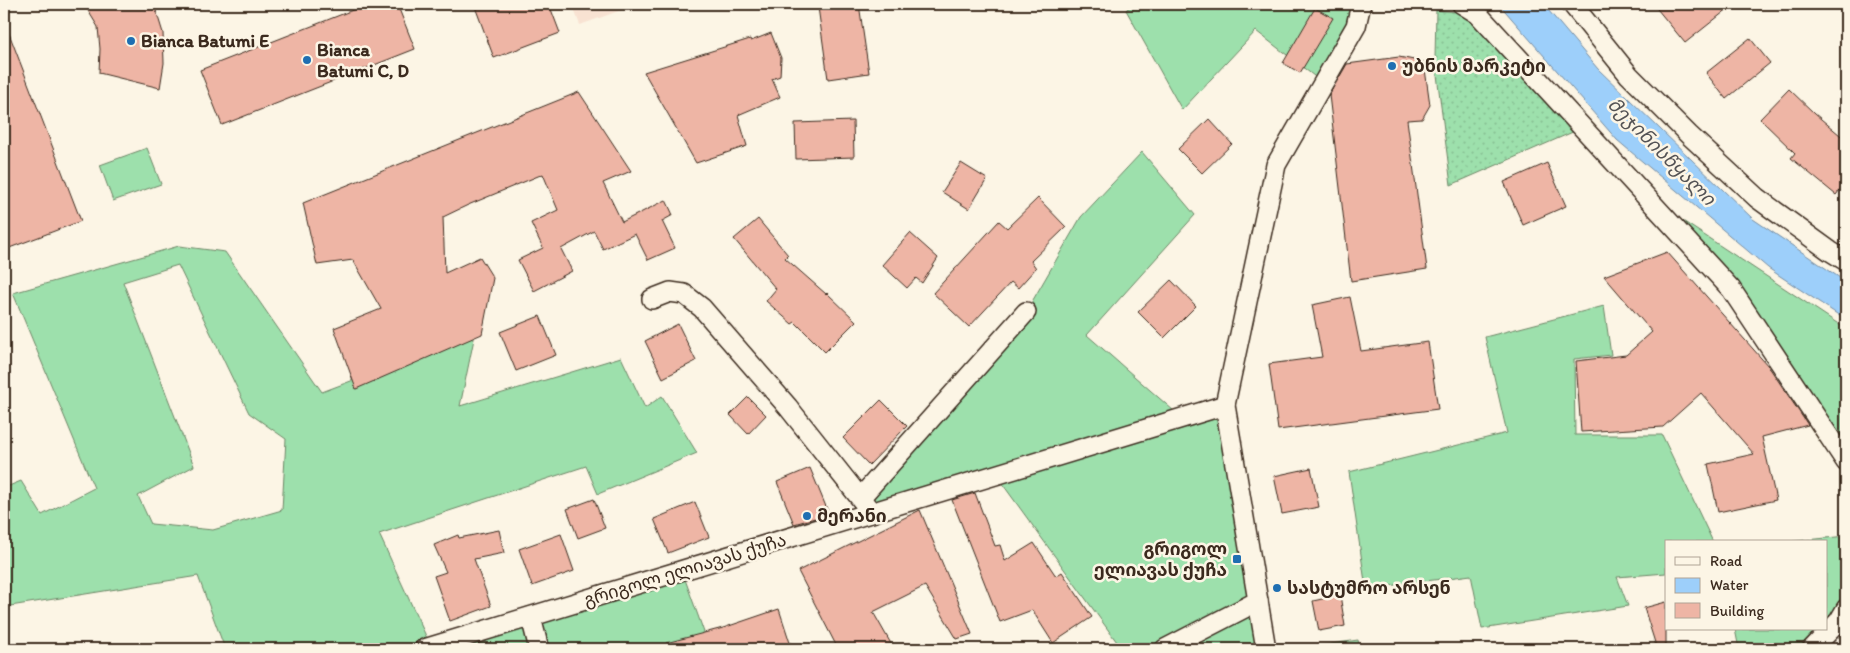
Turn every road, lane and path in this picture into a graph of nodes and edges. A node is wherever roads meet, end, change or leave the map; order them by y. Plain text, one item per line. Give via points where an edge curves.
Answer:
1 (1361, 4) edge
2 (1462, 4) edge
3 (1572, 4) edge
4 (1846, 261) edge
5 (652, 299) dead end
6 (1026, 312) dead end
7 (1225, 405) junction
8 (1846, 462) edge
9 (860, 497) junction
10 (872, 513) junction
11 (1258, 601) junction
12 (1846, 608) edge
13 (531, 617) junction
14 (424, 649) edge
15 (539, 649) edge
16 (1165, 649) edge
17 (1266, 649) edge
18 (1812, 649) edge

1 - 7 street via 1356,26 1276,165
2 - 8 street via 1478,14 1731,289
3 - 4 street via 1629,75 1689,135 1757,198
5 - 9 street via 670,292 684,294 702,308
6 - 9 street
7 - 10 street, გრიგოლ ელიავას ქუჩა
7 - 11 street
9 - 10 street
10 - 13 street, გრიგოლ ელიავას ქუჩა
11 - 16 street
11 - 17 street
12 - 18 street via 1840,621
13 - 14 street, გრიგოლ ელიავას ქუჩა
13 - 15 street

